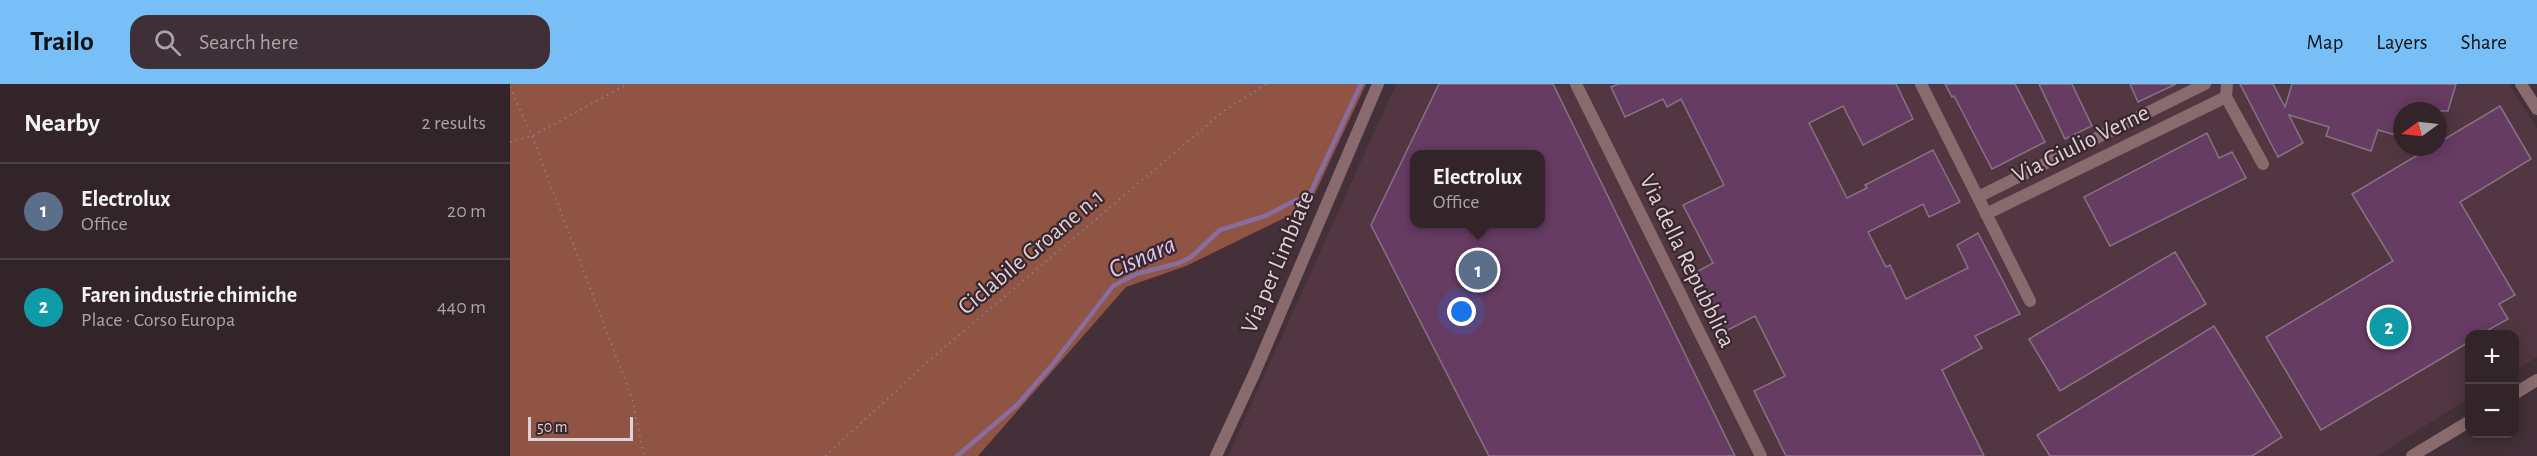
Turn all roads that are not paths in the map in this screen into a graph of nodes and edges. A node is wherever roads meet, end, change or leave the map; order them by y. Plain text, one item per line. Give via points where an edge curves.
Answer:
1 (1377, 84) edge
2 (1576, 84) edge
3 (1921, 84) edge
4 (2205, 84) edge
5 (2521, 84) edge
6 (2227, 90) edge
7 (2537, 109) edge
8 (2264, 164) dead end
9 (1978, 197) junction
10 (1986, 214) junction
11 (2030, 301) dead end
12 (2537, 380) edge
13 (2519, 391) edge
14 (2465, 424) edge
15 (2416, 455) edge
16 (1216, 456) edge
17 (1761, 456) edge

1 - 16 street, Via per Limbiate
2 - 17 street, Via della Repubblica
3 - 9 street
4 - 9 street, Via Giulio Verne
5 - 7 street
6 - 8 street, Via Giulio Verne
6 - 10 street, Via Giulio Verne
9 - 10 street
10 - 11 street
12 - 13 street
14 - 15 street

